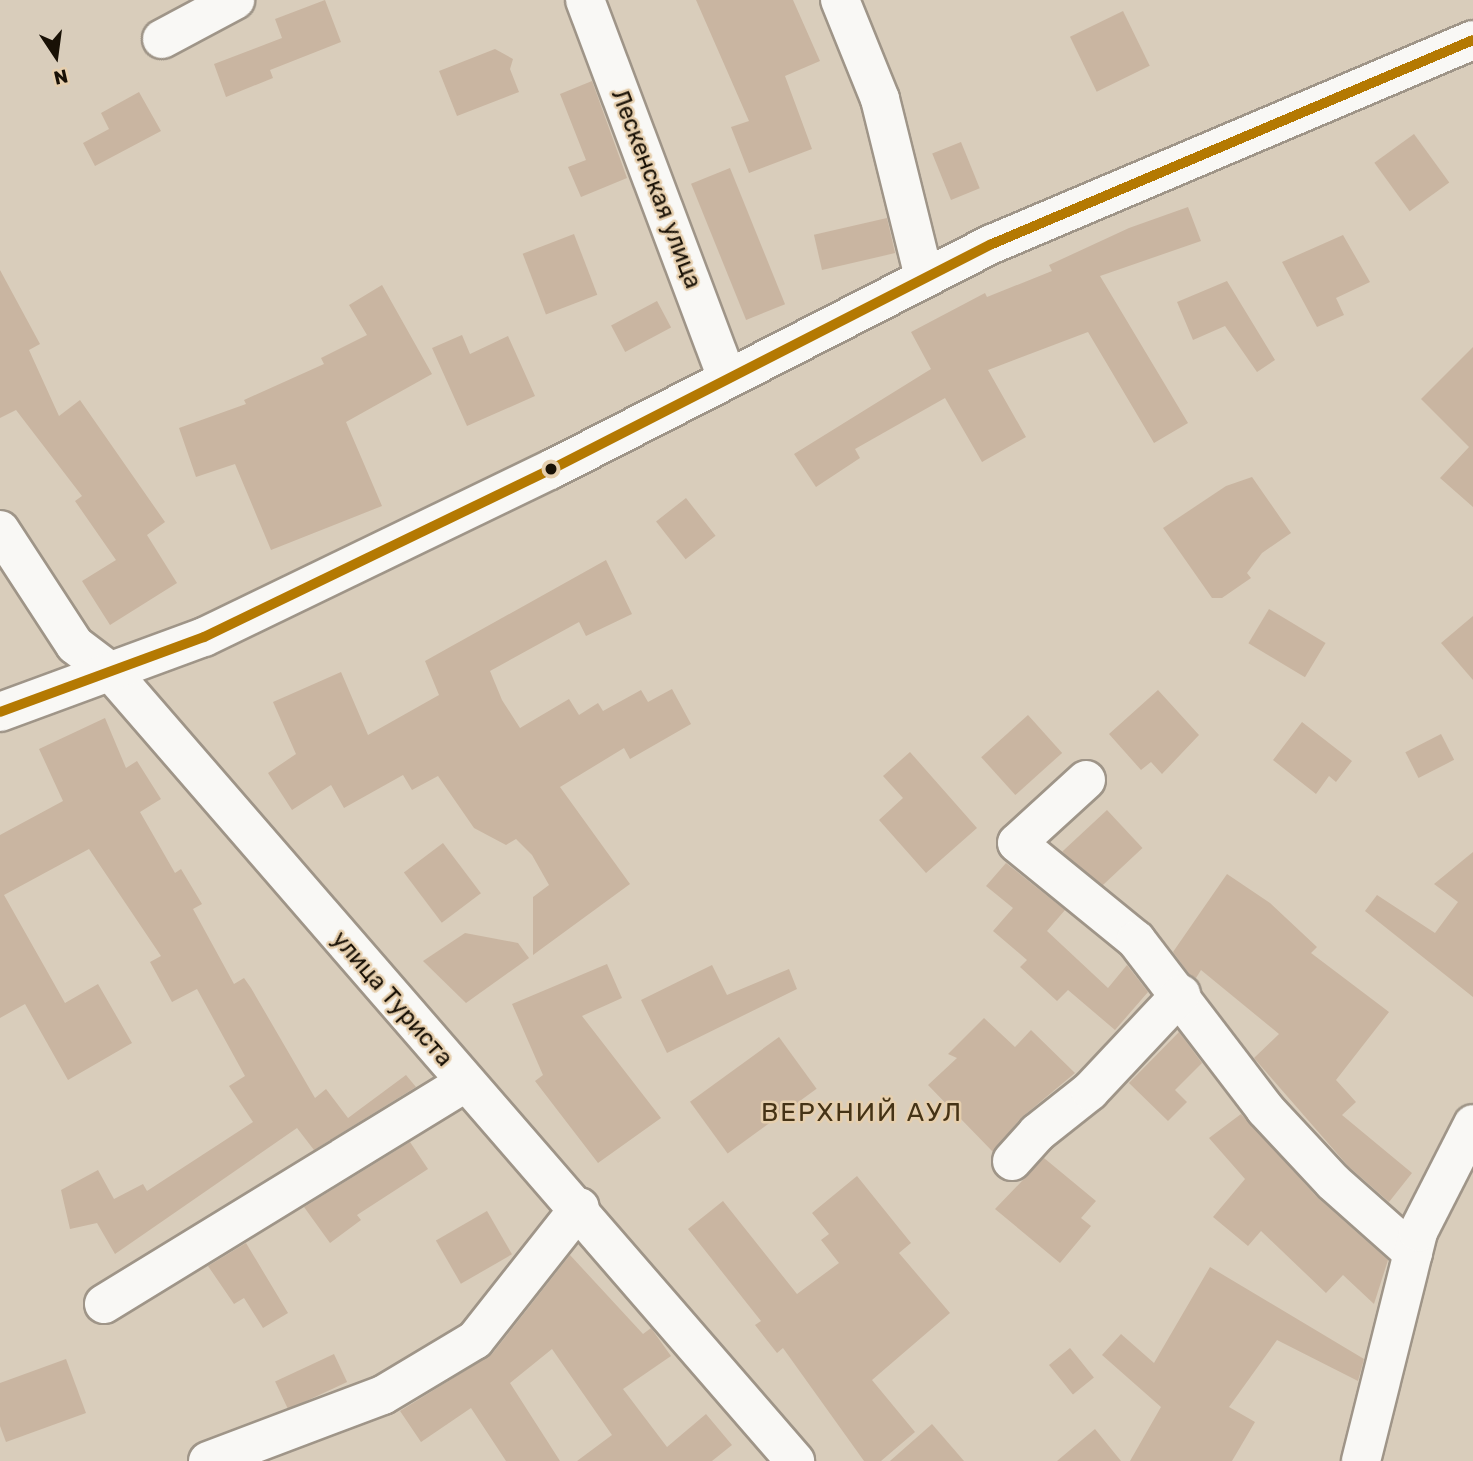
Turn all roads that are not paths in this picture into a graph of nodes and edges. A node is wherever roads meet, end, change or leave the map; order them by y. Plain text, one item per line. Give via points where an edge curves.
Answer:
1 (235, 0) edge
2 (585, 0) edge
3 (840, 0) edge
4 (162, 39) dead end
5 (1473, 40) edge
6 (924, 277) junction
7 (727, 378) junction
8 (0, 530) edge
9 (112, 673) junction
10 (0, 712) edge
11 (1086, 780) dead end
12 (1181, 994) junction
13 (465, 1083) junction
14 (1473, 1124) edge
15 (1013, 1161) dead end
16 (580, 1207) junction
17 (1413, 1253) junction
18 (104, 1304) dead end
19 (208, 1461) edge
20 (795, 1461) edge
21 (1361, 1461) edge

1 - 4 street
2 - 7 street, Лескенская улица
3 - 6 street via 880,99
5 - 6 street
6 - 7 street
7 - 9 street via 307,589
8 - 9 street, улица Туриста via 75,645
9 - 10 street
9 - 13 street, улица Туриста
11 - 12 street via 1017,843 1136,940
12 - 15 street via 1090,1091 1037,1133
12 - 17 street via 1265,1109 1333,1182
13 - 16 street, улица Туриста
13 - 18 street
14 - 17 street
16 - 19 street via 475,1340 383,1395
16 - 20 street, улица Туриста
17 - 21 street

